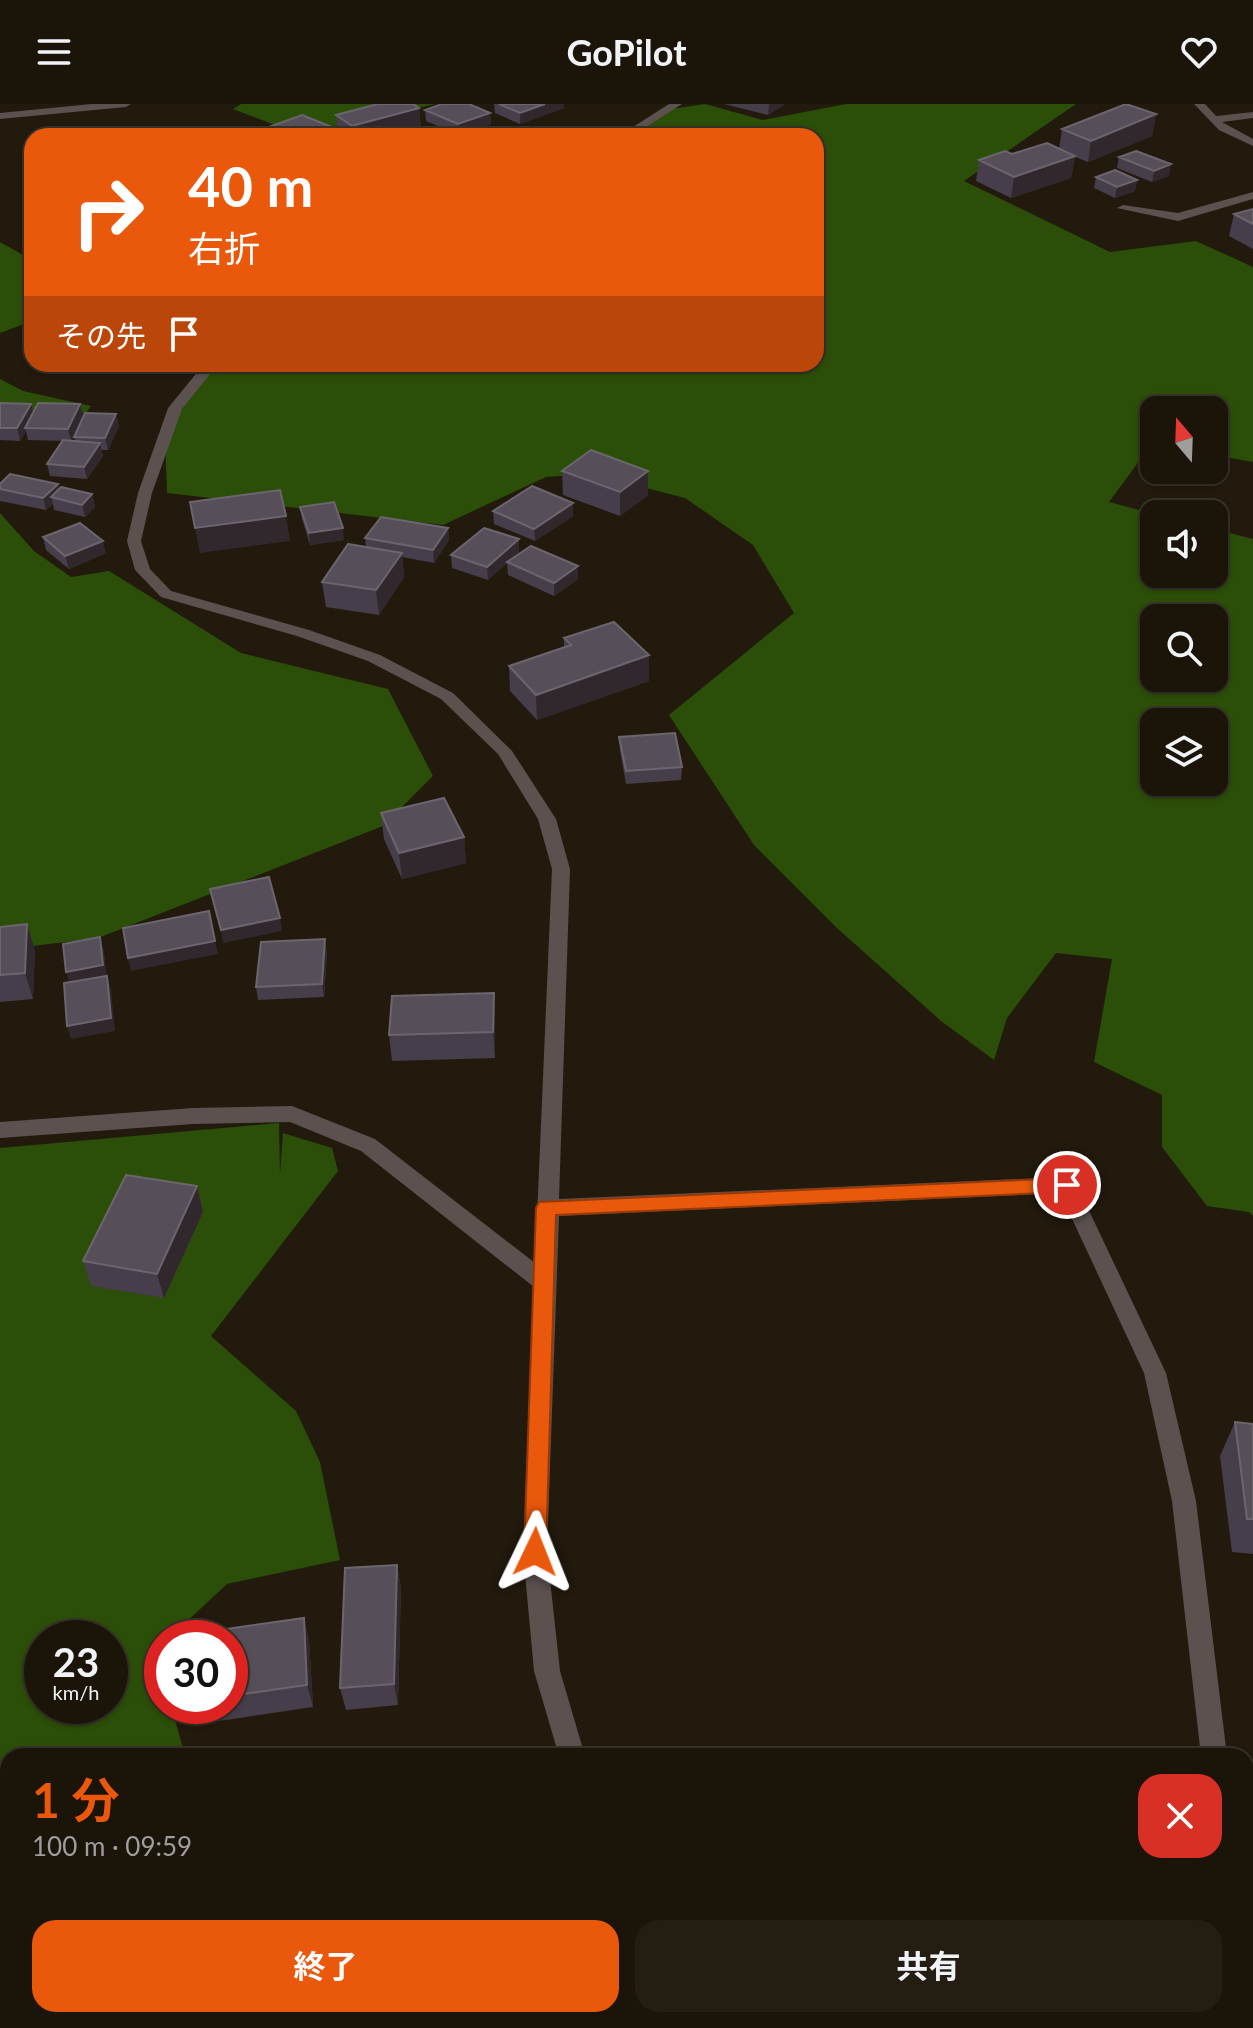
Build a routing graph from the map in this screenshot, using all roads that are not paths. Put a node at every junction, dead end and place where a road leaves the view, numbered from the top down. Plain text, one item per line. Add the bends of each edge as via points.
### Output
1 (118, 104) edge
2 (126, 104) edge
3 (677, 104) edge
4 (1199, 104) edge
5 (1253, 115) edge
6 (0, 116) edge
7 (1212, 120) junction
8 (637, 128) edge
9 (1253, 143) edge
10 (1253, 195) edge
11 (1123, 208) dead end
12 (204, 372) edge
13 (0, 1130) edge
14 (546, 1208) junction
15 (544, 1282) junction
16 (570, 1748) edge
17 (1213, 1748) edge

1 - 2 street
1 - 6 street
3 - 8 street
4 - 7 street
5 - 7 street
7 - 9 street
10 - 11 street via 1178,217
12 - 14 street via 175,408 145,493 134,541 143,570 166,594 374,658 447,696 504,751 547,819 561,869
13 - 15 street via 292,1114 368,1145
14 - 15 street
14 - 17 street via 1067,1185 1155,1373 1184,1501
15 - 16 street via 535,1552 547,1671

